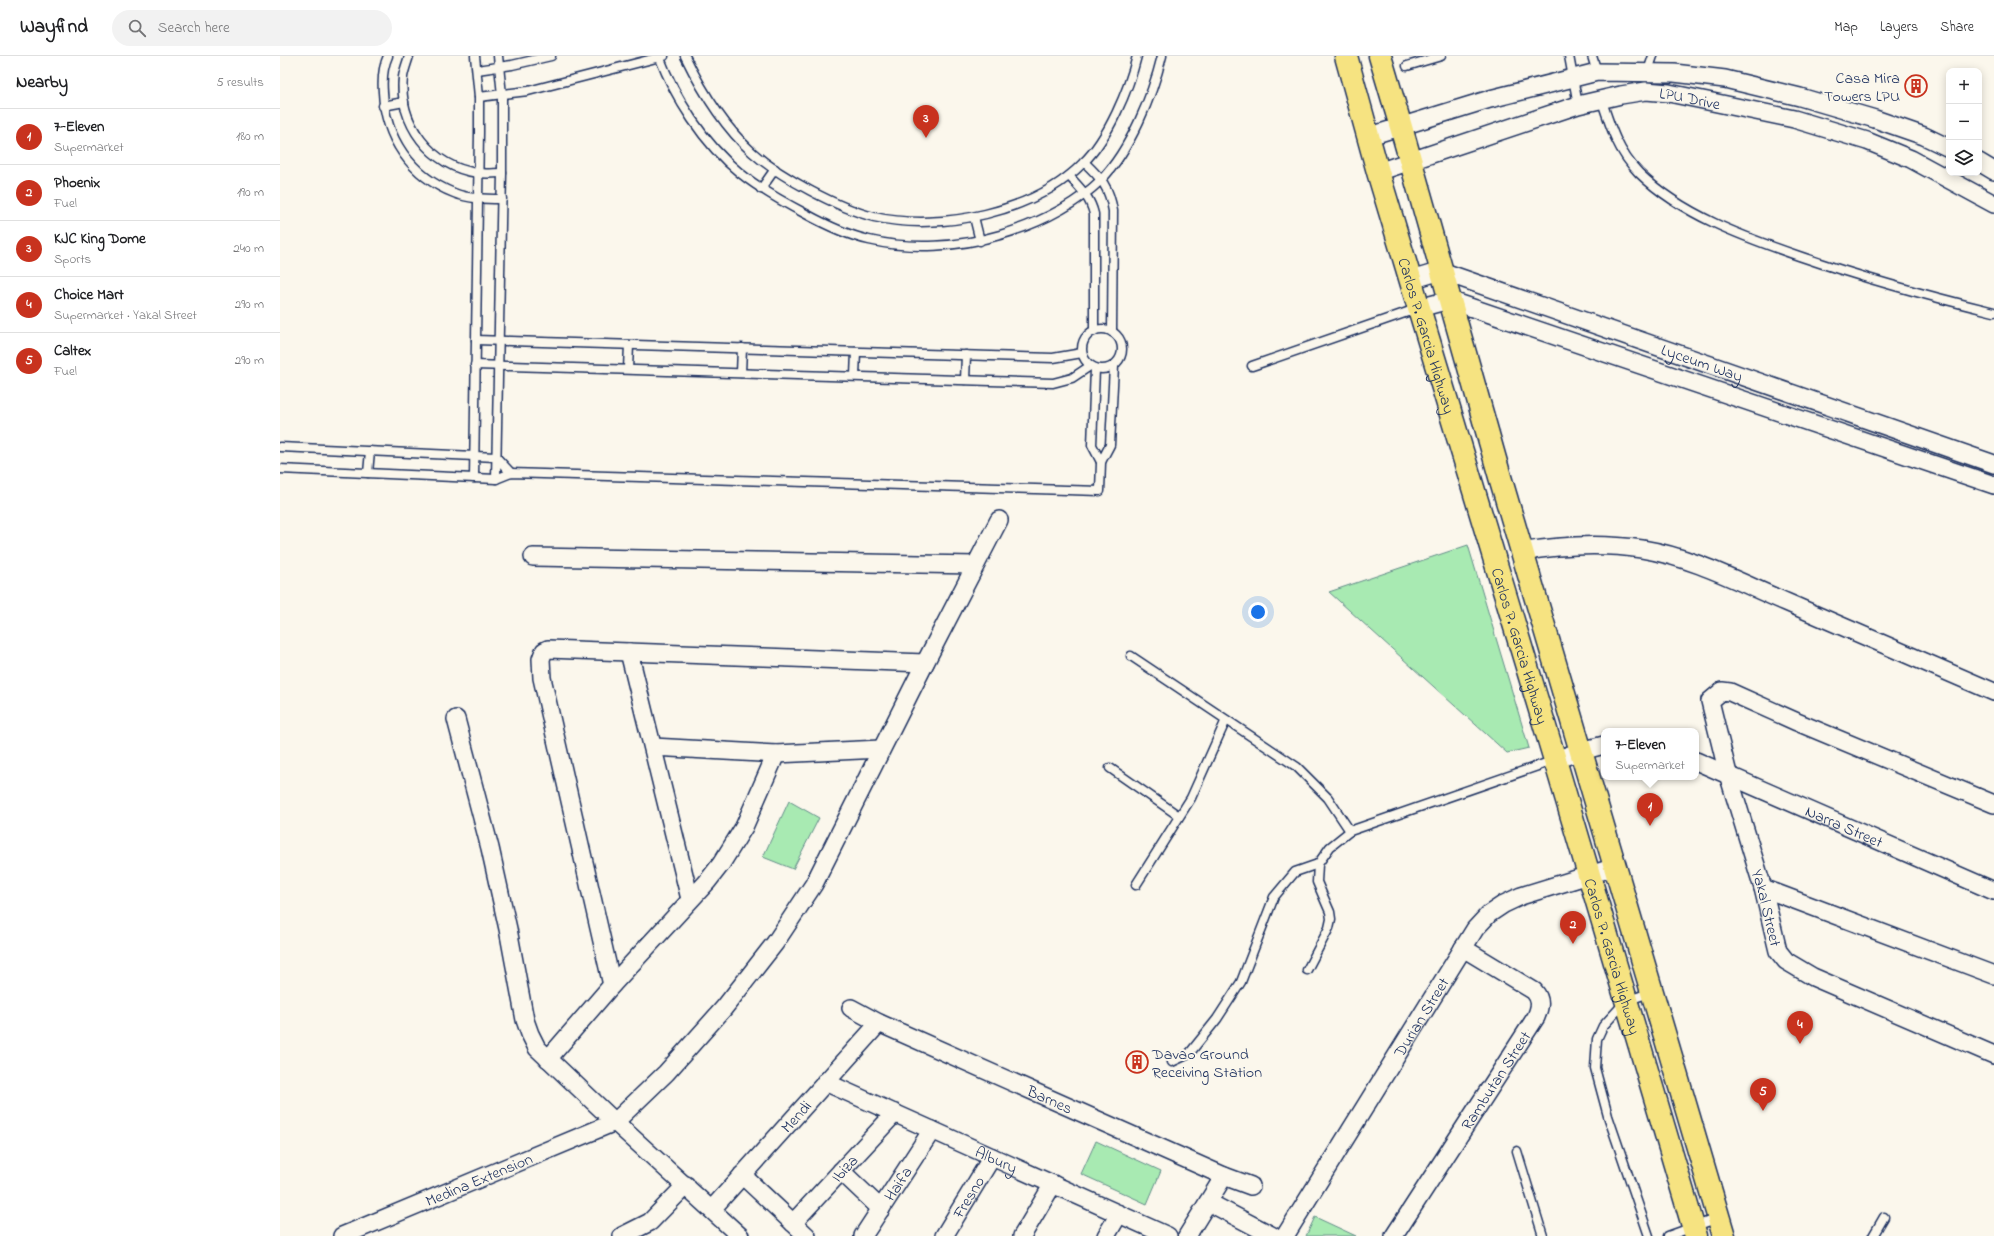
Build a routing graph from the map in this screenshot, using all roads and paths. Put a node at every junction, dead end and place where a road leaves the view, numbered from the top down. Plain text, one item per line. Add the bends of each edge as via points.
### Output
1 (388, 56) edge
2 (409, 56) edge
3 (475, 56) edge
4 (498, 56) edge
5 (551, 56) edge
6 (685, 56) edge
7 (1137, 56) edge
8 (1162, 56) edge
9 (1346, 56) edge
10 (1380, 56) edge
11 (1441, 56) edge
12 (1569, 56) edge
13 (1592, 56) edge
14 (1653, 56) edge
15 (661, 57) edge
16 (1406, 66) dead end
17 (500, 67) junction
18 (477, 70) junction
19 (1598, 72) junction
20 (1648, 73) junction
21 (1572, 78) junction
22 (1646, 92) junction
23 (502, 95) junction
24 (479, 97) junction
25 (1602, 98) junction
26 (404, 102) junction
27 (1578, 105) junction
28 (383, 106) junction
29 (1401, 127) junction
30 (1370, 136) junction
31 (1946, 147) edge
32 (1084, 162) junction
33 (1410, 162) junction
34 (1982, 164) edge
35 (775, 169) junction
36 (1994, 171) edge
37 (1378, 172) junction
38 (478, 173) junction
39 (502, 173) junction
40 (1069, 176) junction
41 (1102, 178) junction
42 (761, 189) junction
43 (1086, 194) junction
44 (478, 199) junction
45 (502, 199) junction
46 (1994, 204) edge
47 (974, 217) junction
48 (980, 241) junction
49 (1441, 271) junction
50 (1411, 280) junction
51 (1449, 300) junction
52 (1539, 306) junction
53 (1419, 308) junction
54 (1994, 312) edge
55 (1533, 328) junction
56 (1094, 330) junction
57 (1112, 332) junction
58 (476, 340) junction
59 (498, 341) junction
60 (629, 345) junction
61 (742, 348) junction
62 (856, 352) junction
63 (1082, 353) junction
64 (966, 355) junction
65 (475, 365) junction
66 (498, 365) junction
67 (1114, 366) junction
68 (1252, 366) dead end
69 (1092, 367) junction
70 (628, 369) junction
71 (741, 373) junction
72 (855, 376) junction
73 (965, 380) junction
74 (280, 447) edge
75 (370, 451) junction
76 (474, 456) junction
77 (496, 457) junction
78 (1101, 462) junction
79 (1994, 464) edge
80 (280, 469) edge
81 (368, 473) junction
82 (511, 473) junction
83 (1500, 477) junction
84 (474, 478) junction
85 (496, 480) junction
86 (1994, 485) edge
87 (1473, 486) junction
88 (999, 520) dead end
89 (1522, 552) junction
90 (533, 557) dead end
91 (975, 565) junction
92 (629, 652) junction
93 (1131, 656) dead end
94 (925, 663) junction
95 (1994, 692) edge
96 (456, 719) dead end
97 (1226, 720) junction
98 (1601, 746) edge
99 (653, 747) junction
100 (881, 750) junction
101 (1581, 751) junction
102 (776, 754) junction
103 (1555, 760) junction
104 (1699, 762) edge
105 (1110, 768) dead end
106 (1728, 774) junction
107 (1994, 804) edge
108 (1180, 816) junction
109 (1350, 831) junction
110 (1318, 864) junction
111 (1615, 867) junction
112 (1589, 875) junction
113 (1136, 885) dead end
114 (1763, 888) junction
115 (1994, 891) edge
116 (690, 899) junction
117 (1463, 948) junction
118 (1307, 970) dead end
119 (1994, 975) edge
120 (612, 985) junction
121 (1652, 992) junction
122 (1626, 1001) junction
123 (851, 1008) dead end
124 (879, 1023) junction
125 (1994, 1055) edge
126 (548, 1059) junction
127 (1172, 1062) dead end
128 (826, 1082) junction
129 (895, 1113) junction
130 (615, 1122) junction
131 (932, 1130) junction
132 (1517, 1150) dead end
133 (992, 1157) junction
134 (842, 1171) junction
135 (742, 1175) junction
136 (1224, 1176) junction
137 (1053, 1184) junction
138 (686, 1185) junction
139 (1251, 1186) dead end
140 (1208, 1202) junction
141 (881, 1208) junction
142 (712, 1209) junction
143 (1119, 1214) junction
144 (1884, 1217) dead end
145 (794, 1224) junction
146 (1721, 1227) edge
147 (1694, 1231) edge
148 (342, 1236) edge
149 (622, 1236) edge
150 (740, 1236) edge
151 (807, 1236) edge
152 (863, 1236) edge
153 (944, 1236) edge
154 (1022, 1236) edge
155 (1106, 1236) edge
156 (1168, 1236) edge
157 (1187, 1236) edge
158 (1273, 1236) edge
159 (1285, 1236) edge
160 (1394, 1236) edge
161 (1542, 1236) edge
162 (1649, 1236) edge
163 (1668, 1236) edge
164 (1872, 1236) edge

1 - 28 lane via 382,83
2 - 26 lane via 403,76
3 - 18 lane
4 - 17 lane
5 - 17 lane
6 - 35 lane via 718,114 753,153
7 - 32 lane via 1120,106 1098,144
8 - 41 lane via 1156,80 1141,117 1117,160
9 - 30 highway, Carlos P. Garcia Highway
10 - 29 highway, Carlos P. Garcia Highway
11 - 16 lane
12 - 21 lane
13 - 19 lane
14 - 20 lane
15 - 23 lane via 528,91
15 - 42 lane via 671,82 701,131 738,172
17 - 18 lane
17 - 23 lane
18 - 24 lane
19 - 20 street, LPU Drive
19 - 21 street, LPU Drive
20 - 22 lane
20 - 31 street, LPU Drive via 1674,73 1725,79 1777,91 1875,119
21 - 27 lane
21 - 29 street, LPU Drive via 1490,99
22 - 25 street, LPU Drive
22 - 46 street, LPU Drive via 1669,94 1794,119 1867,141 1911,159
23 - 24 lane
23 - 39 lane
24 - 38 lane
25 - 27 street, LPU Drive
25 - 54 lane via 1613,136 1623,153 1639,173 1676,202 1731,230 1837,269
26 - 28 lane
26 - 38 lane via 408,120 429,150 444,161
27 - 33 street, LPU Drive
28 - 44 lane via 389,129 400,150 415,168 440,187 455,194
29 - 30 street, LPU Drive
29 - 33 highway, Carlos P. Garcia Highway
30 - 37 highway, Carlos P. Garcia Highway
32 - 40 lane
32 - 41 lane
33 - 37 street, LPU Drive
33 - 49 highway, Carlos P. Garcia Highway
34 - 36 street
35 - 42 lane
35 - 47 lane via 833,201 875,217 925,221
37 - 50 highway, Carlos P. Garcia Highway
38 - 39 lane
38 - 44 lane
39 - 45 lane
40 - 43 lane
40 - 47 lane via 1029,200
41 - 43 lane
41 - 57 lane via 1111,198 1113,211
42 - 48 lane via 816,220 842,232 869,240 926,245
43 - 48 lane via 1040,221
43 - 56 lane via 1092,203 1095,225
44 - 45 lane
44 - 58 lane
45 - 59 lane
47 - 48 lane
49 - 50 street
49 - 51 highway, Carlos P. Garcia Highway
49 - 52 street, Lyceum Way
50 - 53 highway, Carlos P. Garcia Highway
51 - 53 street
51 - 55 street, Lyceum Way
51 - 83 highway, Carlos P. Garcia Highway
52 - 55 street
52 - 79 street, Lyceum Way
53 - 68 lane
53 - 87 highway, Carlos P. Garcia Highway
55 - 86 street, Lyceum Way
56 - 57 lane via 1106,329
56 - 63 lane via 1084,340
57 - 67 lane via 1122,345 1122,353
58 - 59 lane
58 - 65 lane
59 - 60 lane
59 - 66 lane
60 - 61 lane
60 - 70 lane
61 - 62 lane
61 - 71 lane
62 - 64 lane
62 - 72 lane
63 - 64 lane via 1053,358
63 - 69 lane
64 - 73 lane
65 - 66 lane
65 - 76 lane
66 - 70 lane
66 - 77 lane
67 - 69 lane via 1101,370
67 - 78 lane via 1110,446
69 - 73 lane via 1072,378 1052,383
69 - 78 lane via 1092,445
70 - 71 lane
71 - 72 lane
72 - 73 lane
74 - 75 lane
75 - 76 lane
75 - 81 lane
76 - 77 lane
76 - 84 lane
77 - 82 lane
77 - 85 lane
78 - 82 lane via 1100,491
80 - 81 lane
81 - 84 lane
82 - 85 lane
83 - 87 highway
83 - 89 highway, Carlos P. Garcia Highway
84 - 85 lane
87 - 103 highway, Carlos P. Garcia Highway
88 - 91 street
89 - 95 street via 1554,546 1598,545 1642,549 1677,558 1723,575
89 - 101 highway, Carlos P. Garcia Highway
90 - 91 street
91 - 94 street
92 - 94 street
92 - 99 street
92 - 120 street via 548,649 544,651 541,659 542,678
93 - 97 lane
94 - 100 street
96 - 126 street via 490,848 525,1020 537,1048
97 - 108 lane via 1191,798
97 - 109 lane via 1297,767 1328,798
98 - 101 street
99 - 102 street
99 - 116 street
100 - 102 street
100 - 130 street via 814,884 775,943 666,1073
101 - 103 street
101 - 111 highway, Carlos P. Garcia Highway
102 - 116 street via 744,827 721,864
103 - 109 lane
103 - 112 highway, Carlos P. Garcia Highway
104 - 106 street, Narra Street
105 - 108 lane
106 - 107 street, Yakal Street via 1710,701 1722,691 1730,692
106 - 114 street, Yakal Street
106 - 115 street, Narra Street
108 - 113 lane
109 - 110 lane via 1330,847
110 - 118 lane via 1317,882 1331,919 1329,928
110 - 127 lane via 1295,872 1274,897 1241,982 1217,1019 1188,1054
111 - 112 street, Durian Street
111 - 121 highway, Carlos P. Garcia Highway
112 - 117 street, Durian Street via 1521,896 1504,904 1489,914 1475,929
112 - 122 highway, Carlos P. Garcia Highway
114 - 119 street
114 - 125 street, Yakal Street via 1778,951 1786,961 1813,977
116 - 120 street
117 - 159 street, Durian Street
117 - 160 street, Rambutan Street via 1530,988 1538,996 1540,1007 1536,1017
120 - 126 street
121 - 122 lane
121 - 146 highway, Carlos P. Garcia Highway
122 - 147 highway, Carlos P. Garcia Highway
122 - 162 lane via 1604,1026 1597,1039 1595,1068 1608,1116
123 - 124 street, Barnes
124 - 128 street, Mendi
124 - 136 street, Barnes
126 - 130 street
128 - 129 street, Albury
128 - 135 street, Mendi
129 - 131 street, Albury
129 - 134 street, Ibiza
130 - 138 street
130 - 148 street, Medina Extension
131 - 133 street, Albury
131 - 141 street, Haifa
132 - 161 lane
133 - 137 street, Albury
133 - 153 street, Fresno
134 - 141 street
134 - 145 street, Ibiza
135 - 142 street, Mendi
135 - 145 street
136 - 139 street, Barnes
136 - 140 street
137 - 143 street, Albury
137 - 154 street
138 - 142 street
138 - 149 street via 650,1222
140 - 157 street
140 - 158 street
141 - 152 street, Haifa
142 - 150 street
143 - 155 street
143 - 156 street, Albury
144 - 164 lane
145 - 151 street
146 - 147 lane
147 - 163 lane

